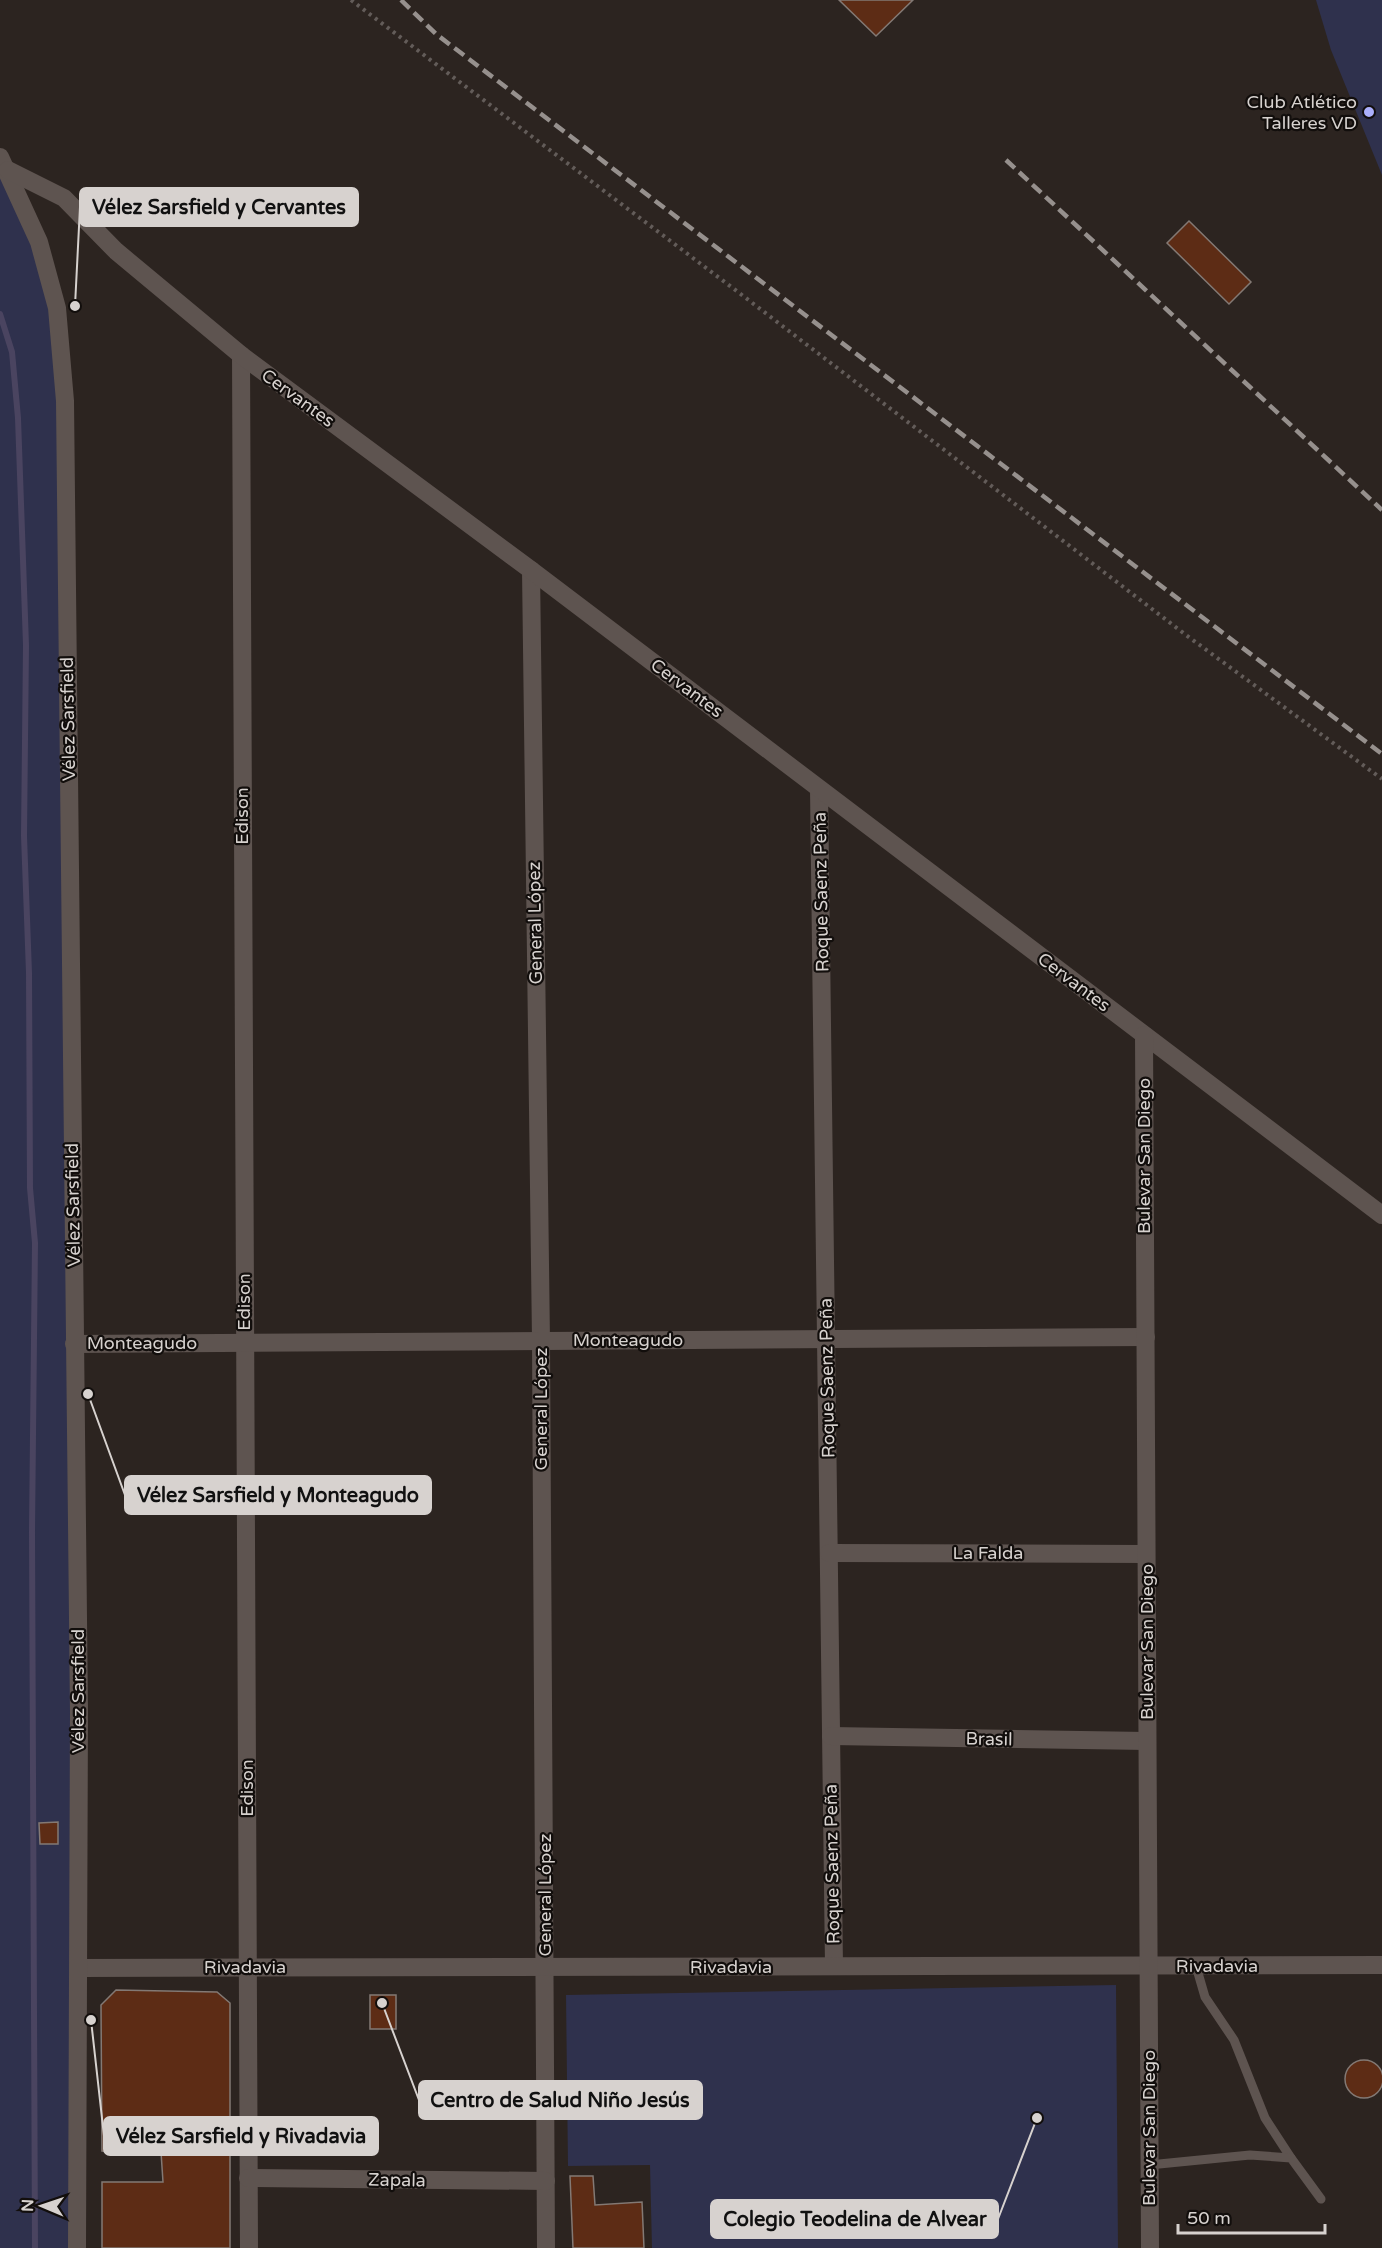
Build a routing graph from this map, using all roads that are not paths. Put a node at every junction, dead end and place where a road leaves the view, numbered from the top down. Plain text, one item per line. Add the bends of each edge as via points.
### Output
1 (4, 164) edge
2 (241, 356) junction
3 (531, 570) junction
4 (819, 789) junction
5 (1144, 1035) junction
6 (1382, 1215) edge
7 (1146, 1337) junction
8 (826, 1339) junction
9 (541, 1341) junction
10 (244, 1343) junction
11 (74, 1344) junction
12 (829, 1553) junction
13 (1146, 1554) junction
14 (831, 1736) junction
15 (1147, 1741) junction
16 (1382, 1965) edge
17 (834, 1966) junction
18 (1148, 1966) junction
19 (1196, 1966) junction
20 (248, 1967) junction
21 (545, 1967) junction
22 (79, 1968) junction
23 (1291, 2157) junction
24 (1149, 2165) junction
25 (248, 2178) junction
26 (546, 2181) junction
27 (1321, 2199) dead end
28 (77, 2248) edge
29 (249, 2248) edge
30 (546, 2248) edge
31 (1150, 2248) edge

1 - 2 street, Cervantes via 64,198 116,251
1 - 11 street, Vélez Sarsfield via 39,242 57,308 65,401
2 - 3 street, Cervantes
2 - 10 street, Edison
3 - 4 street, Cervantes
3 - 9 street, General López
4 - 5 street, Cervantes
4 - 8 street, Roque Saenz Peña
5 - 6 street, Cervantes
5 - 7 street, Bulevar San Diego
7 - 8 street, Monteagudo
7 - 13 street, Bulevar San Diego
8 - 9 street, Monteagudo
8 - 12 street, Roque Saenz Peña
9 - 10 street, Monteagudo
9 - 21 street, General López
10 - 11 street, Monteagudo
10 - 20 street, Edison
11 - 22 street, Vélez Sarsfield
12 - 13 street, La Falda
12 - 14 street, Roque Saenz Peña
13 - 15 street, Bulevar San Diego
14 - 15 street, Brasil
14 - 17 street, Roque Saenz Peña
15 - 18 street, Bulevar San Diego
16 - 19 street, Rivadavia
17 - 18 street, Rivadavia
17 - 21 street, Rivadavia
18 - 19 street, Rivadavia
18 - 24 street, Bulevar San Diego
19 - 23 lane via 1206,1997 1234,2040 1265,2118
20 - 21 street, Rivadavia
20 - 22 street, Rivadavia
20 - 25 street, Edison
21 - 26 street, General López
22 - 28 street, Vélez Sarsfield
23 - 24 lane via 1250,2155
23 - 27 lane
24 - 31 street, Bulevar San Diego
25 - 26 street, Zapala
25 - 29 street, Edison
26 - 30 street, General López

